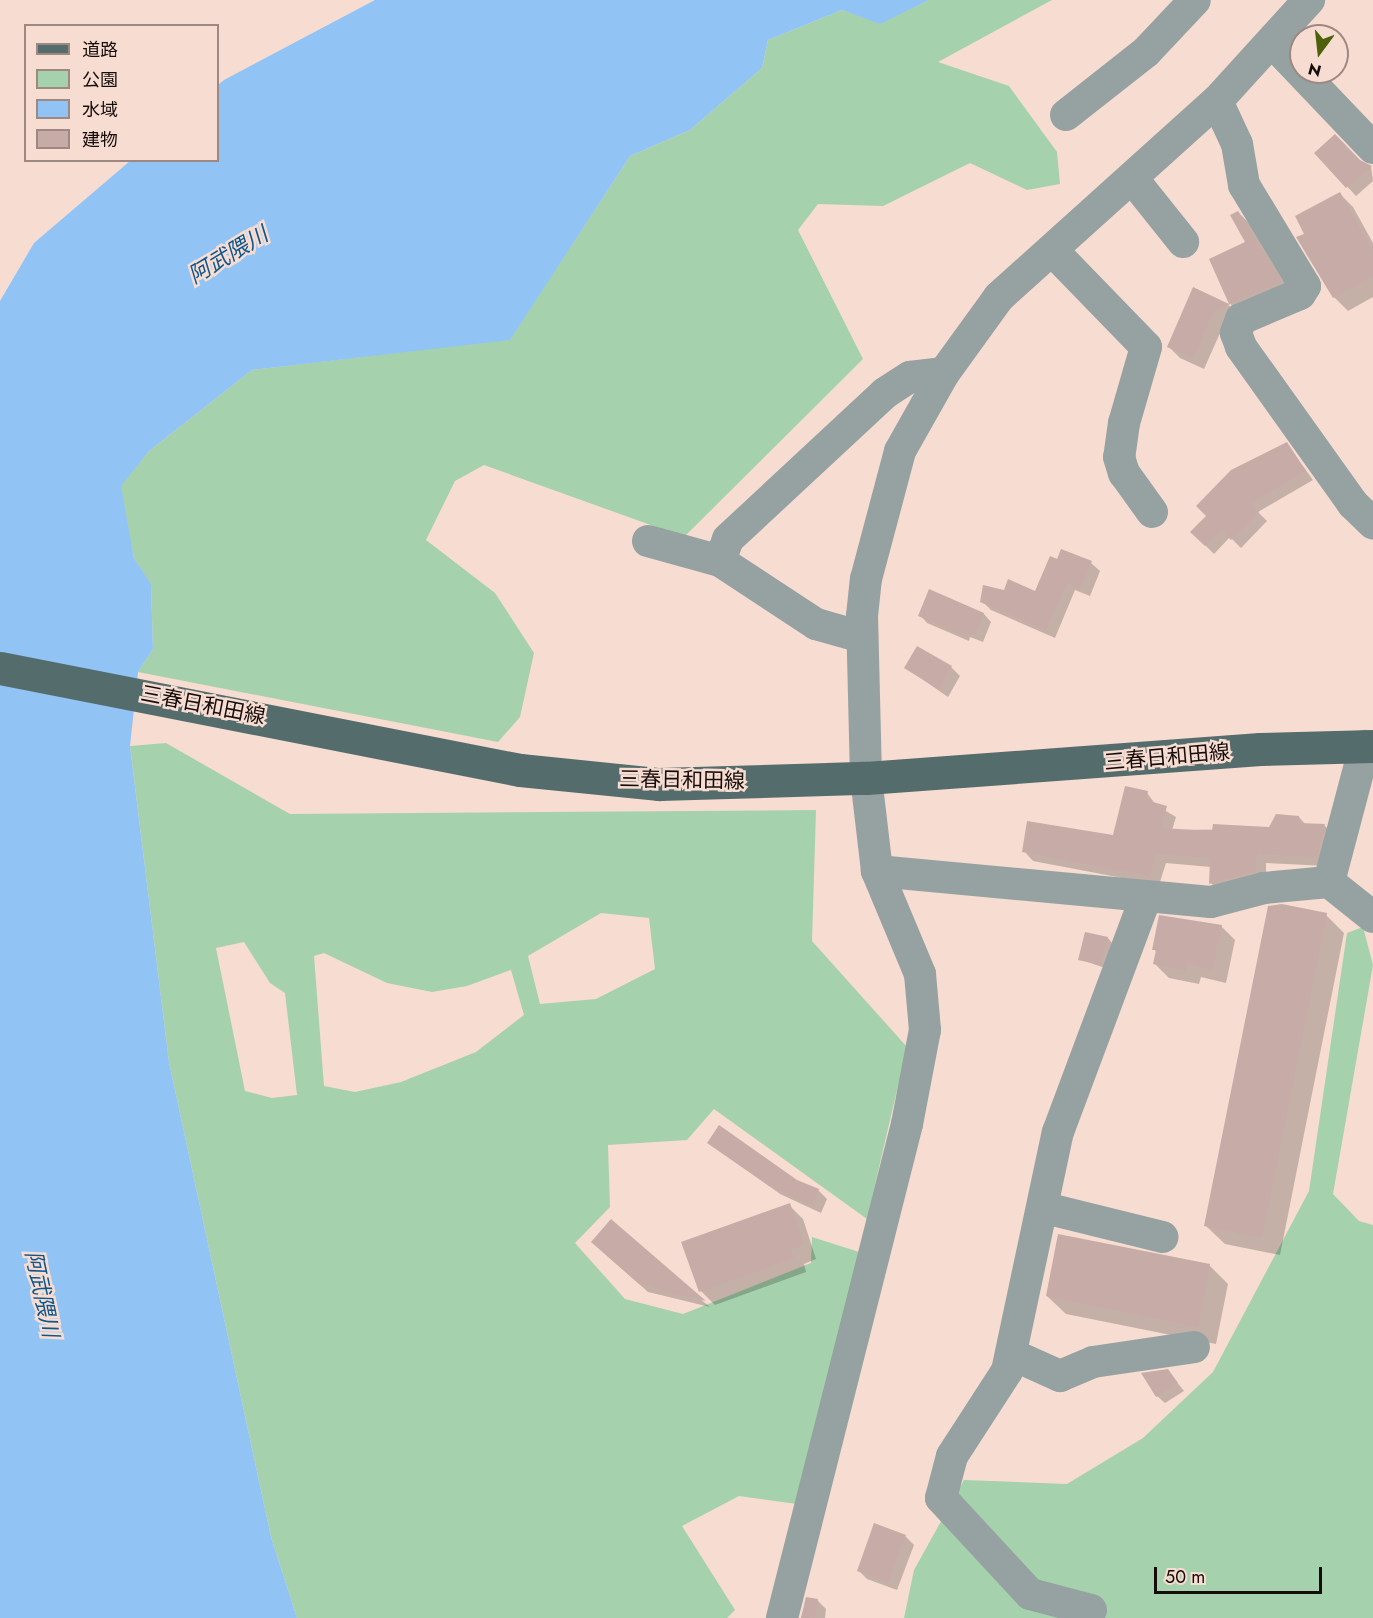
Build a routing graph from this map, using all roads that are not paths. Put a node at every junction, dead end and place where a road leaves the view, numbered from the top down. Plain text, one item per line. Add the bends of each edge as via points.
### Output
1 (1196, 0) edge
2 (1310, 0) edge
3 (1273, 43) junction
4 (1217, 101) junction
5 (1066, 115) dead end
6 (1373, 148) edge
7 (1132, 178) junction
8 (1184, 242) dead end
9 (1052, 250) junction
10 (944, 373) junction
11 (1152, 512) dead end
12 (1373, 523) edge
13 (648, 541) dead end
14 (720, 561) junction
15 (862, 637) junction
16 (0, 668) edge
17 (1370, 748) edge
18 (866, 778) junction
19 (877, 871) junction
20 (1329, 882) junction
21 (1146, 897) junction
22 (1373, 917) edge
23 (1045, 1208) junction
24 (1162, 1237) dead end
25 (1194, 1347) dead end
26 (1011, 1354) junction
27 (1091, 1611) dead end
28 (782, 1618) edge

1 - 5 street via 1146,52
2 - 3 street
3 - 4 street
3 - 6 street
4 - 7 street
4 - 12 street via 1237,144 1244,184 1305,286 1300,294 1241,319 1236,333 1353,504
7 - 8 street
7 - 9 street
9 - 10 street via 999,297
9 - 11 street via 1146,347 1124,423 1119,457 1124,473
10 - 14 street via 910,377 885,393 728,539
10 - 15 street via 900,451 866,579
13 - 14 street
14 - 15 street via 816,624
15 - 18 street
16 - 18 main road, 三春日和田線 via 307,725 520,770 658,784
17 - 18 main road, 三春日和田線 via 1260,749
17 - 20 street
18 - 19 street
19 - 21 street
19 - 28 street via 920,974 925,1030 907,1124
20 - 21 street via 1264,888 1211,902
20 - 22 street
21 - 23 street via 1058,1132
23 - 24 street
23 - 26 street
25 - 26 street via 1093,1362 1060,1376
26 - 27 street via 1008,1371 952,1456 941,1498 1030,1594

